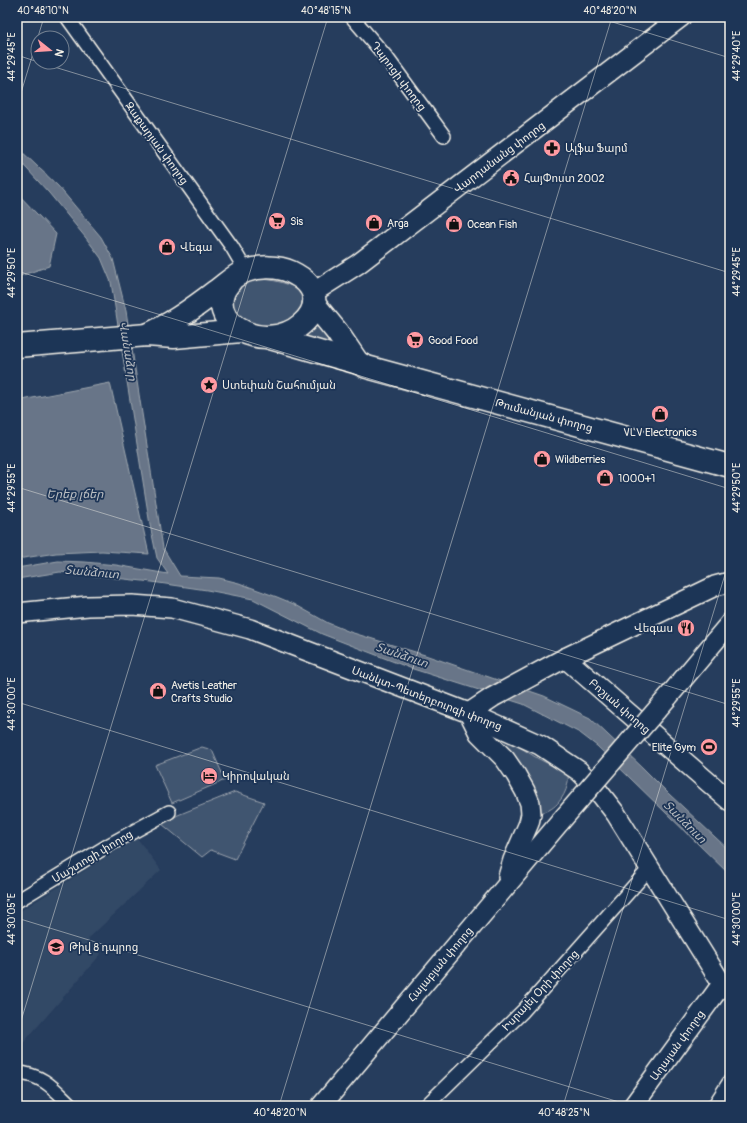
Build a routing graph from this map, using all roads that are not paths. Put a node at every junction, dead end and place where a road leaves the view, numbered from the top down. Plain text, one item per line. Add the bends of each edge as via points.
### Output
1 (67, 17) edge
2 (352, 17) edge
3 (680, 17) edge
4 (444, 136) dead end
5 (239, 275) junction
6 (314, 298) junction
7 (241, 331) junction
8 (147, 335) junction
9 (270, 338) junction
10 (17, 346) edge
11 (358, 364) junction
12 (730, 466) edge
13 (730, 582) edge
14 (17, 612) edge
15 (730, 623) edge
16 (565, 658) junction
17 (469, 712) junction
18 (730, 801) edge
19 (169, 812) dead end
20 (649, 869) junction
21 (504, 887) junction
22 (17, 902) edge
23 (726, 988) edge
24 (17, 1073) edge
25 (730, 1081) edge
26 (72, 1106) edge
27 (321, 1106) edge
28 (426, 1106) edge
29 (633, 1106) edge
30 (714, 1106) edge

1 - 5 street, Զաքարյան փողոց via 232,247
2 - 4 street, Դպրոցի փողոց via 387,58
3 - 6 street, Վարդանանց փողոց
5 - 6 highway via 267,268 283,269 300,277
5 - 7 highway via 222,295 222,306 229,322
5 - 8 highway via 166,327
6 - 9 highway via 310,314 301,324 285,334
6 - 11 highway
7 - 8 highway via 174,337
7 - 9 highway via 255,337
8 - 10 highway
9 - 11 highway, Թումանյան փողոց
11 - 12 highway, Թումանյան փողոց
13 - 16 street via 715,586
14 - 17 street, Սանկտ-Պետերբուրգի փողոց via 132,605 172,608 250,630
15 - 21 street, Հալաբյան փողոց, bridge
16 - 17 street
16 - 18 street, Բոշյան փողոց
17 - 20 street, Սանկտ-Պետերբուրգի փողոց via 540,745 579,771 616,814
17 - 21 street via 479,733 505,759 516,775 530,804 529,823
19 - 22 street, Մաշտոցի փողոց via 109,845
20 - 23 street, Սանկտ-Պետերբուրգի փողոց
20 - 28 street, Իսրայել Օրի փողոց via 524,1011
21 - 27 street, Հալաբյան փողոց
23 - 29 street, Աղայան փողոց
24 - 26 street via 26,1073 47,1082
25 - 30 street

